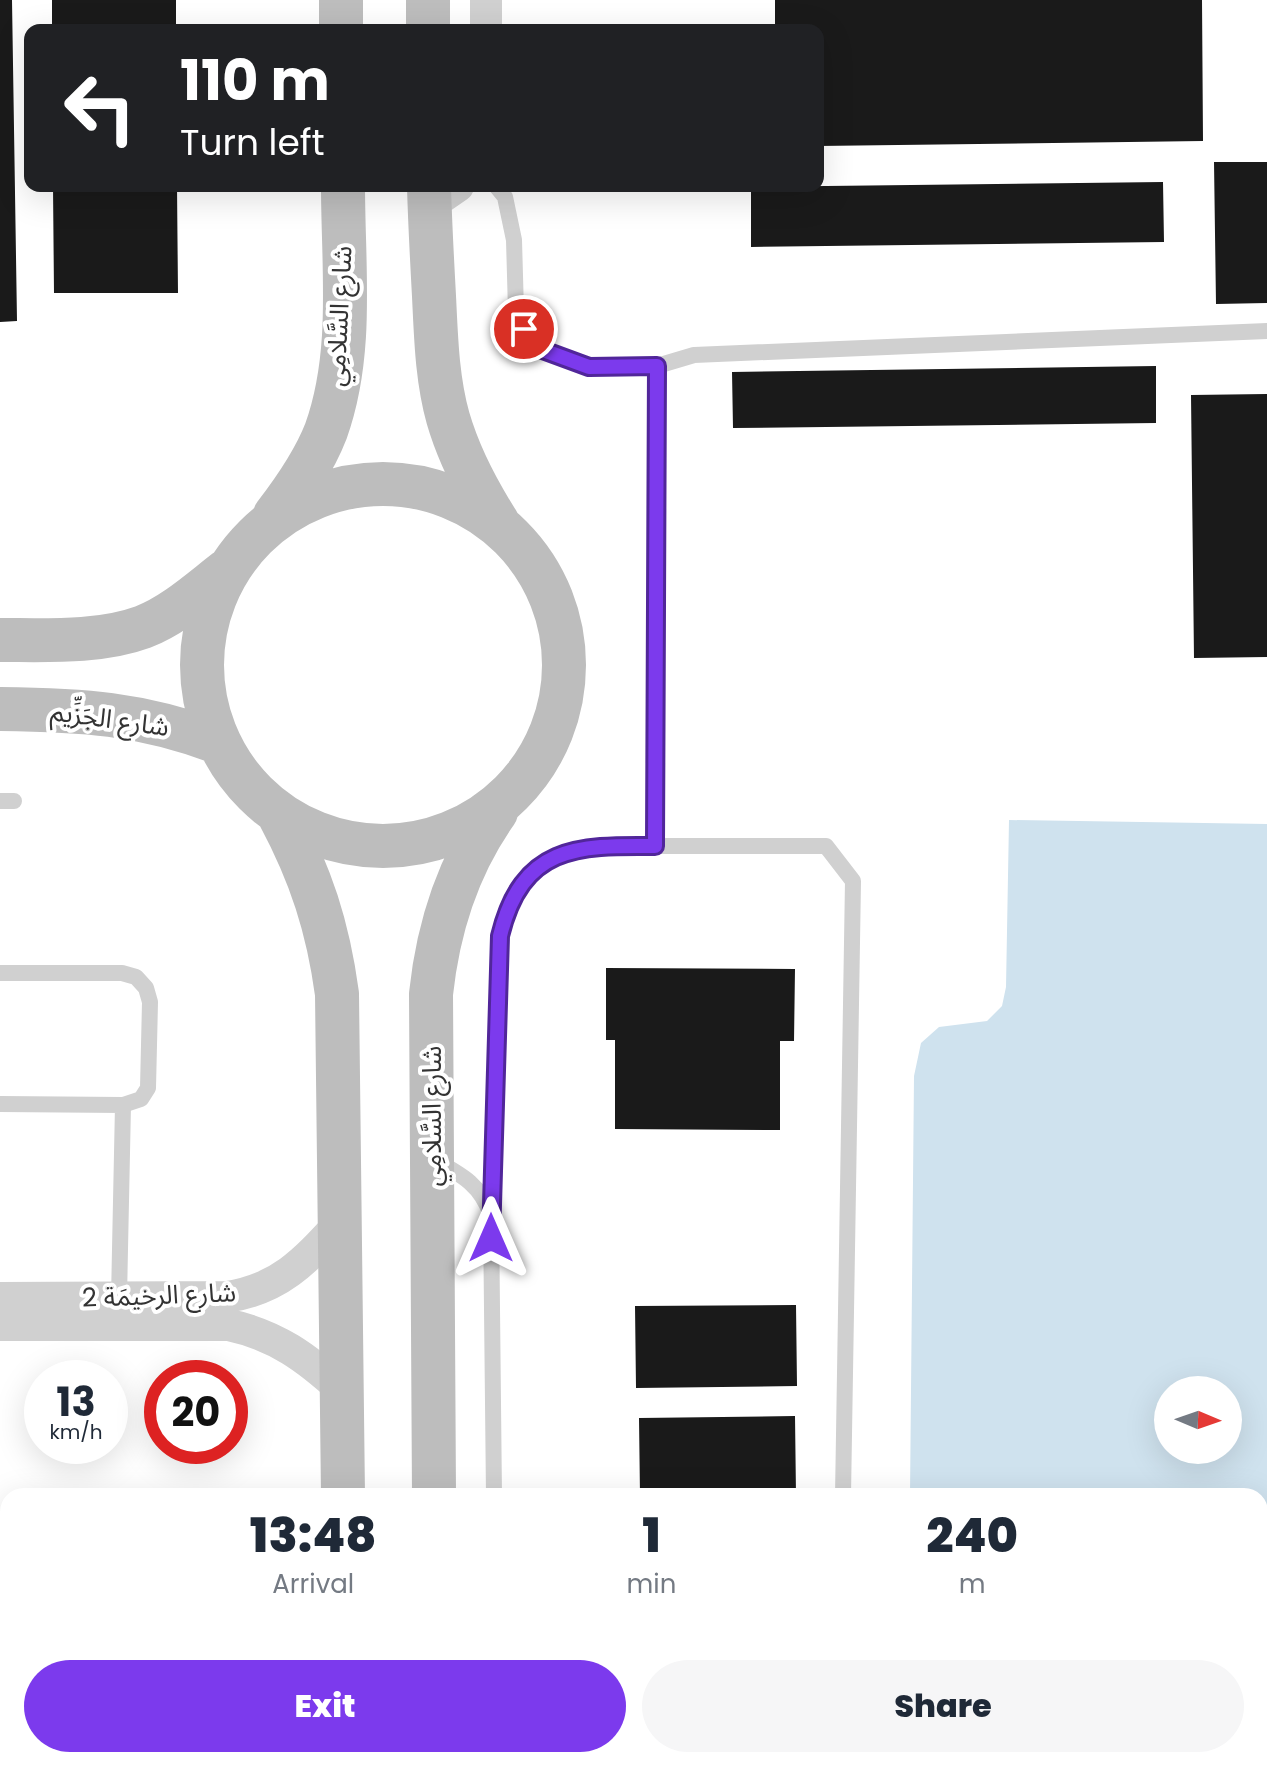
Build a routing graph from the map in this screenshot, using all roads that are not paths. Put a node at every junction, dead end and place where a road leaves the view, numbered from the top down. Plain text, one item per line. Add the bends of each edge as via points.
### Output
1 (341, 0) edge
2 (428, 0) edge
3 (486, 0) edge
4 (341, 24) edge
5 (428, 24) edge
6 (486, 24) edge
7 (343, 192) edge
8 (501, 192) edge
9 (439, 193) edge
10 (1267, 331) edge
11 (657, 366) junction
12 (498, 523) junction
13 (268, 524) junction
14 (228, 569) junction
15 (0, 640) edge
16 (0, 709) edge
17 (218, 742) junction
18 (505, 801) junction
19 (279, 815) junction
20 (655, 846) junction
21 (0, 973) edge
22 (0, 1104) edge
23 (123, 1105) junction
24 (432, 1158) junction
25 (491, 1215) junction
26 (340, 1223) junction
27 (0, 1298) edge
28 (119, 1298) junction
29 (0, 1325) edge
30 (342, 1390) junction
31 (338, 1488) edge
32 (434, 1488) edge
33 (494, 1488) edge
34 (843, 1488) edge

1 - 4 street
2 - 5 street
3 - 6 street
7 - 13 street, شارع السَّلامِي via 344,331 335,400 310,464
8 - 11 lane via 514,240 516,311 532,346 589,367
9 - 12 street via 440,378 460,454
10 - 11 lane via 709,354
11 - 20 lane
12 - 13 street via 443,493 383,483 322,494
12 - 18 street via 542,577 563,643 564,678 546,745
13 - 14 street
14 - 15 street via 180,607 142,627 75,640
14 - 17 street via 213,600 202,647 204,696
16 - 17 street, شارع الجَزِّيم via 127,716
17 - 19 street via 244,782
18 - 19 street via 454,834 394,848 334,841
18 - 24 street, شارع السَّلامِي via 468,857 435,959
19 - 26 street via 312,883 332,956 339,1032
20 - 25 lane via 594,846 560,855 531,874 505,913
20 - 34 lane via 826,846 853,881
21 - 23 lane via 122,973 142,982 150,1002 148,1088 141,1099
22 - 23 lane
23 - 28 lane
24 - 25 lane via 472,1182
24 - 32 street, شارع السَّلامِي
25 - 33 lane
26 - 28 street, شارع الرخيمَة 2 via 280,1280 254,1291 227,1297
26 - 30 street
27 - 28 street, شارع الرخيمَة 2
29 - 30 street, شارع الرخيمَة 2 via 229,1325 295,1350
30 - 31 street

